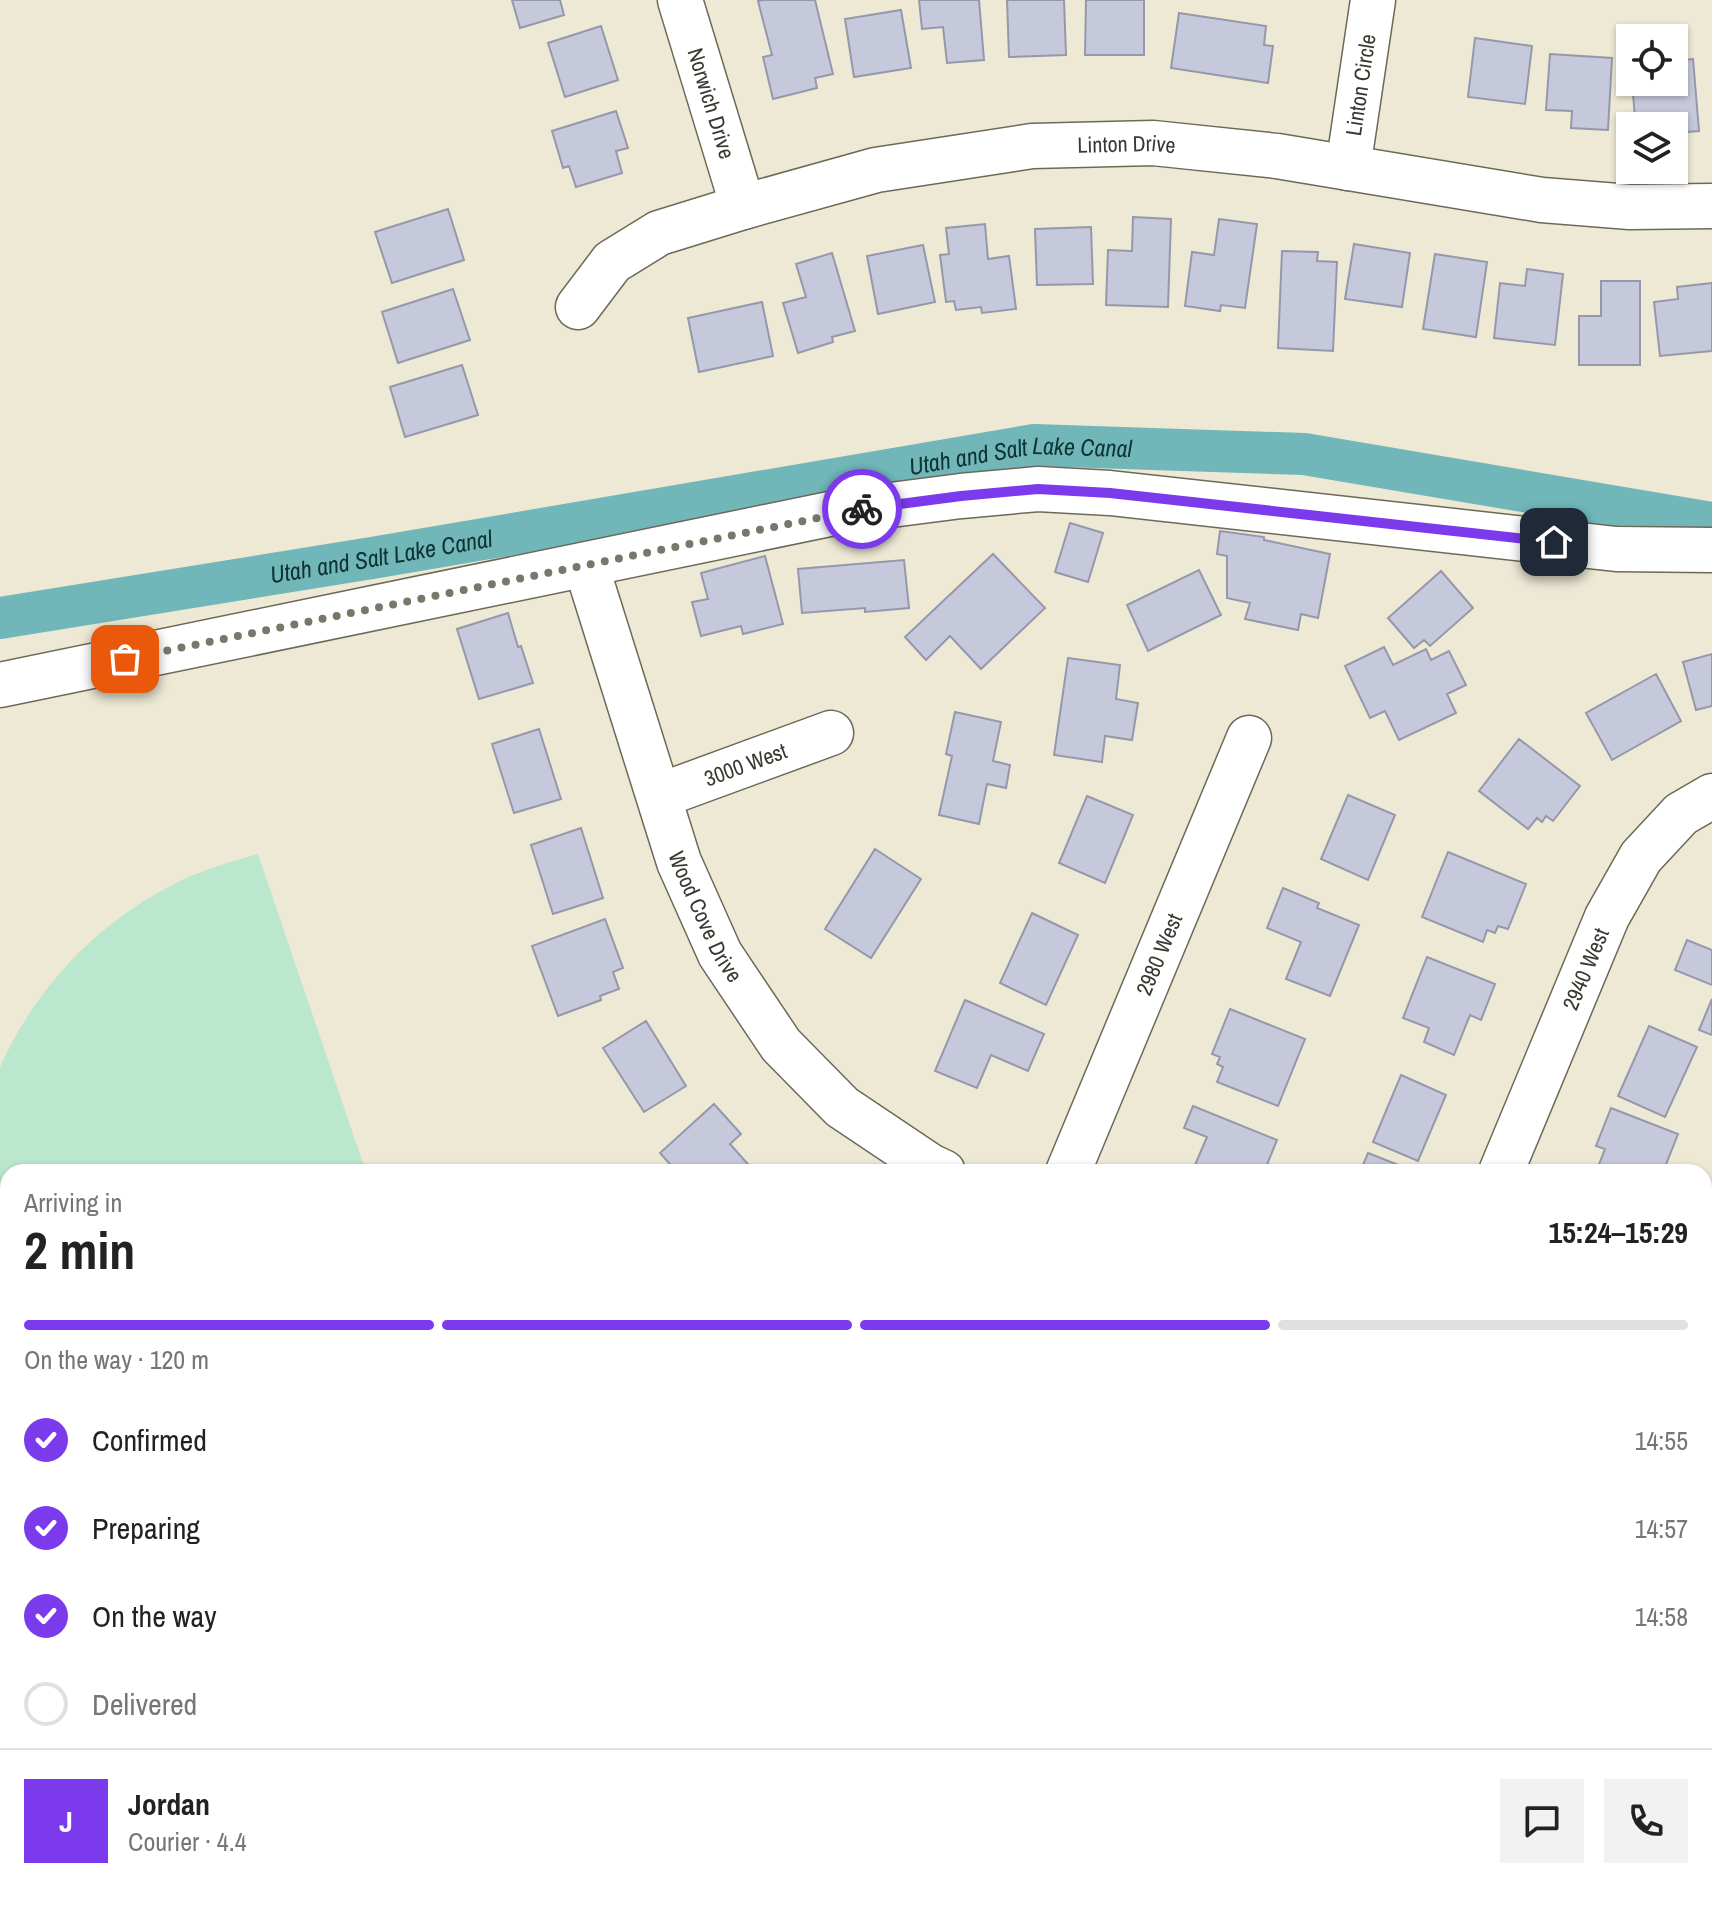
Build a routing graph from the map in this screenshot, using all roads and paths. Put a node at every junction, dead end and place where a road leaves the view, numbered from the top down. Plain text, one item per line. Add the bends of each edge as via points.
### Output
1 (680, 0) edge
2 (1373, 0) edge
3 (1348, 168) junction
4 (1712, 206) edge
5 (743, 207) junction
6 (578, 307) dead end
7 (1712, 550) edge
8 (590, 578) dead end
9 (0, 685) edge
10 (831, 733) dead end
11 (1249, 738) dead end
12 (659, 796) junction
13 (1712, 796) edge
14 (927, 1164) edge
15 (1071, 1164) edge
16 (1504, 1164) edge

1 - 5 street, Norwich Drive
2 - 3 street, Linton Circle
3 - 4 street, Linton Drive via 1542,200
3 - 5 street, Linton Drive via 1153,143 1032,146 876,170
5 - 6 street, Linton Drive via 659,233 612,262
7 - 9 street via 1616,549 1038,489 844,511
8 - 12 street, Wood Cove Drive
10 - 12 street, 3000 West
11 - 15 street, 2980 West
12 - 14 street, Wood Cove Drive via 679,862 720,954 781,1045 842,1107
13 - 16 street, 2940 West via 1681,814 1641,857 1607,917

